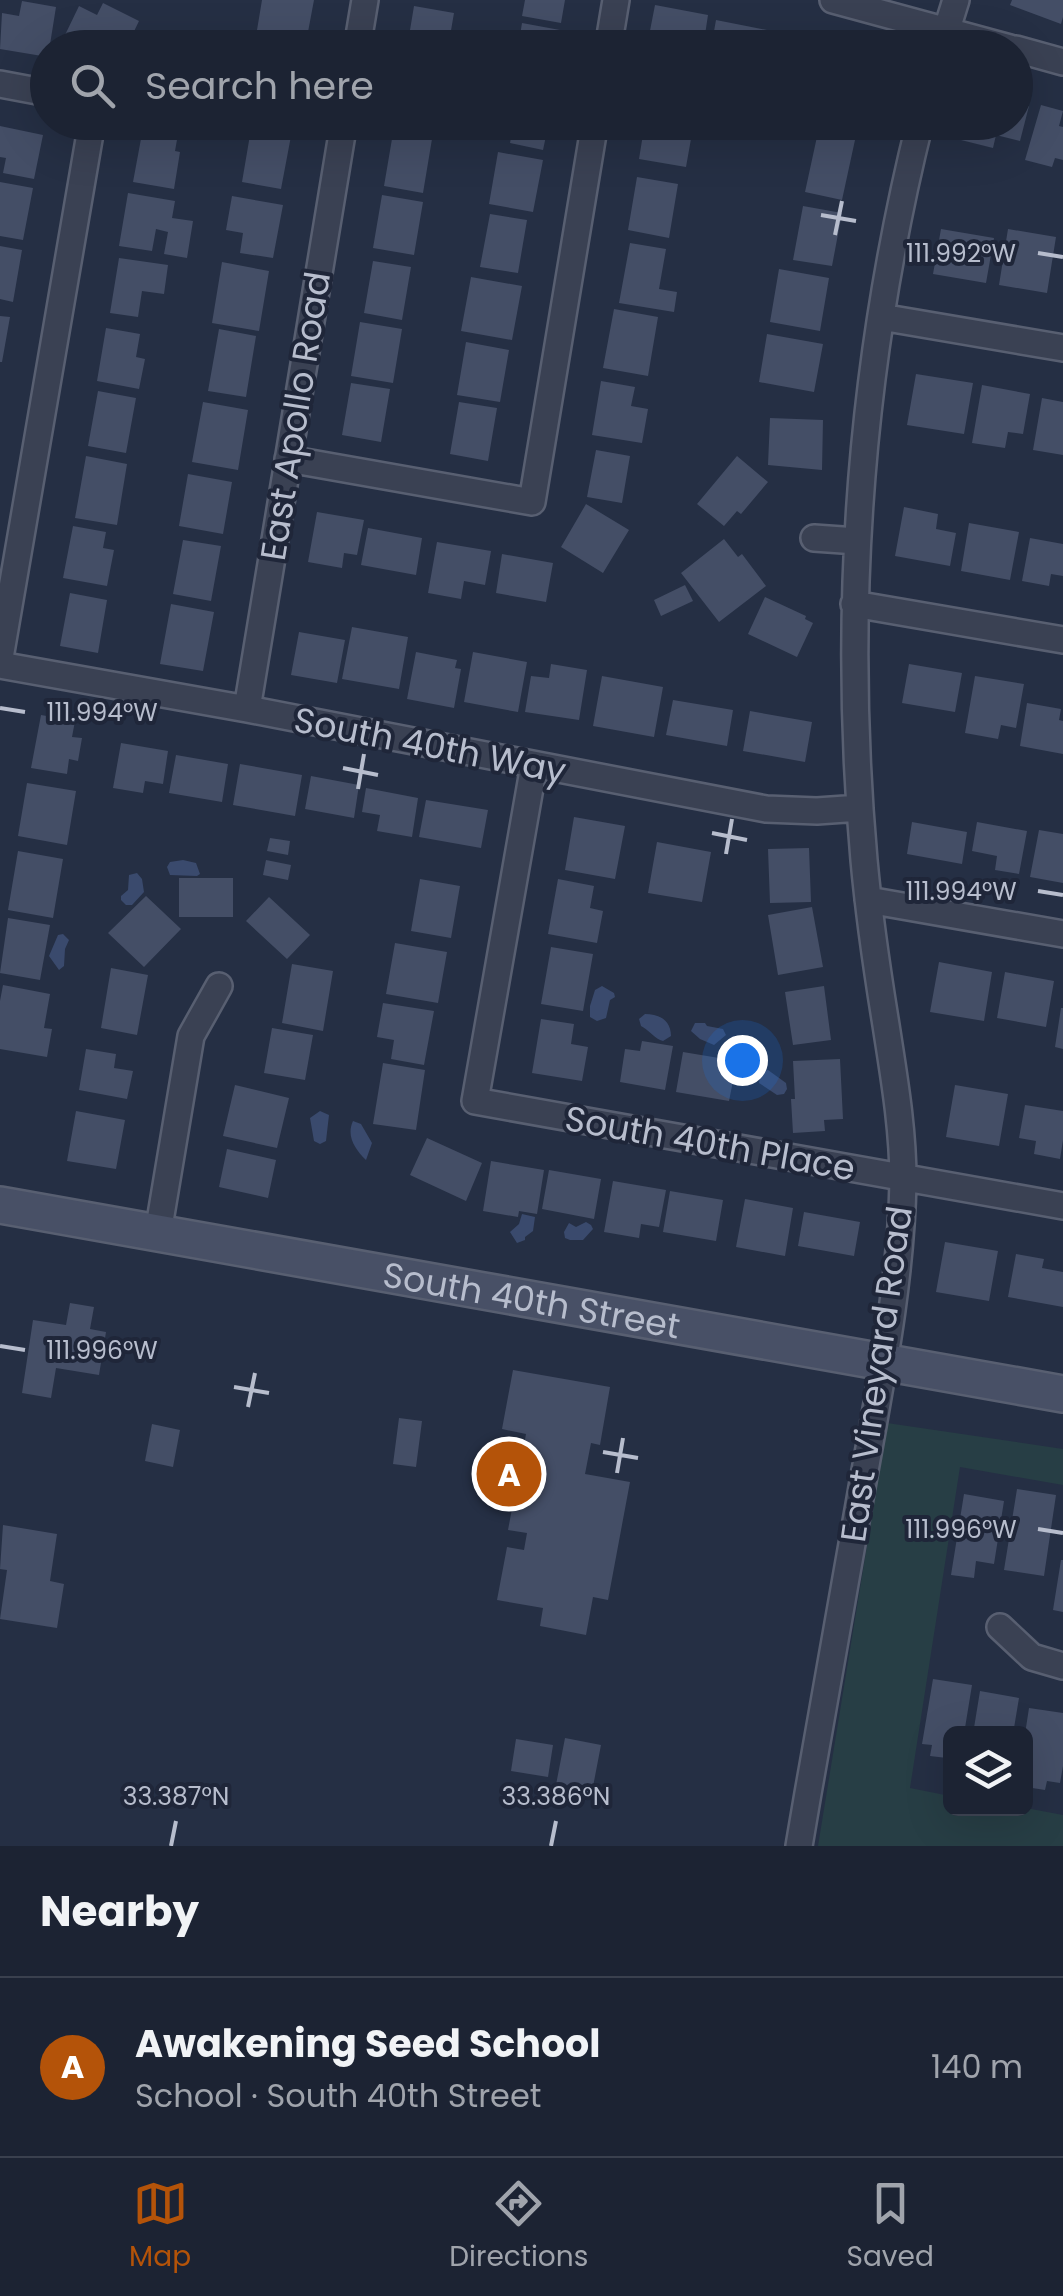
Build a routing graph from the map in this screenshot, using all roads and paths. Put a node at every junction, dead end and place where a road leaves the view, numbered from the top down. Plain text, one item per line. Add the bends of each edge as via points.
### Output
1 (365, 0) edge
2 (616, 0) edge
3 (833, 0) edge
4 (956, 0) edge
5 (360, 30) edge
6 (611, 30) edge
7 (918, 30) edge
8 (947, 30) edge
9 (1033, 54) edge
10 (1063, 62) edge
11 (0, 84) edge
12 (30, 90) edge
13 (89, 140) edge
14 (341, 140) edge
15 (592, 140) edge
16 (916, 140) edge
17 (881, 317) junction
18 (1063, 348) edge
19 (288, 459) junction
20 (814, 538) dead end
21 (857, 541) junction
22 (854, 604) junction
23 (1063, 640) edge
24 (0, 662) edge
25 (247, 709) junction
26 (534, 765) junction
27 (860, 808) junction
28 (868, 900) junction
29 (1063, 934) edge
30 (219, 986) dead end
31 (903, 1178) junction
32 (0, 1205) edge
33 (1063, 1206) edge
34 (158, 1234) junction
35 (884, 1362) junction
36 (1063, 1394) edge
37 (1000, 1627) dead end
38 (1063, 1666) edge
39 (799, 1846) edge

1 - 5 street
2 - 6 street
3 - 7 street
4 - 8 street
9 - 10 street
11 - 12 street
13 - 24 street
14 - 19 street, East Apollo Road
15 - 19 street via 532,502
16 - 17 street, East Vineyard Road
17 - 18 street
17 - 21 street, East Vineyard Road
19 - 25 street, East Apollo Road
20 - 21 street
21 - 22 street, East Vineyard Road
22 - 23 street
22 - 27 street, East Vineyard Road
24 - 25 street, South 40th Way
25 - 26 street, South 40th Way
26 - 27 street, South 40th Way via 766,809
26 - 31 street, South 40th Place via 475,1101
27 - 28 street, East Vineyard Road
28 - 29 street
28 - 31 street, East Vineyard Road via 902,1123
30 - 34 street via 191,1036
31 - 33 street, South 40th Place
31 - 35 street, East Vineyard Road
32 - 34 main road, South 40th Street
34 - 35 main road, South 40th Street
35 - 36 main road, South 40th Street
35 - 39 street, East Vineyard Road
37 - 38 street via 1032,1657

